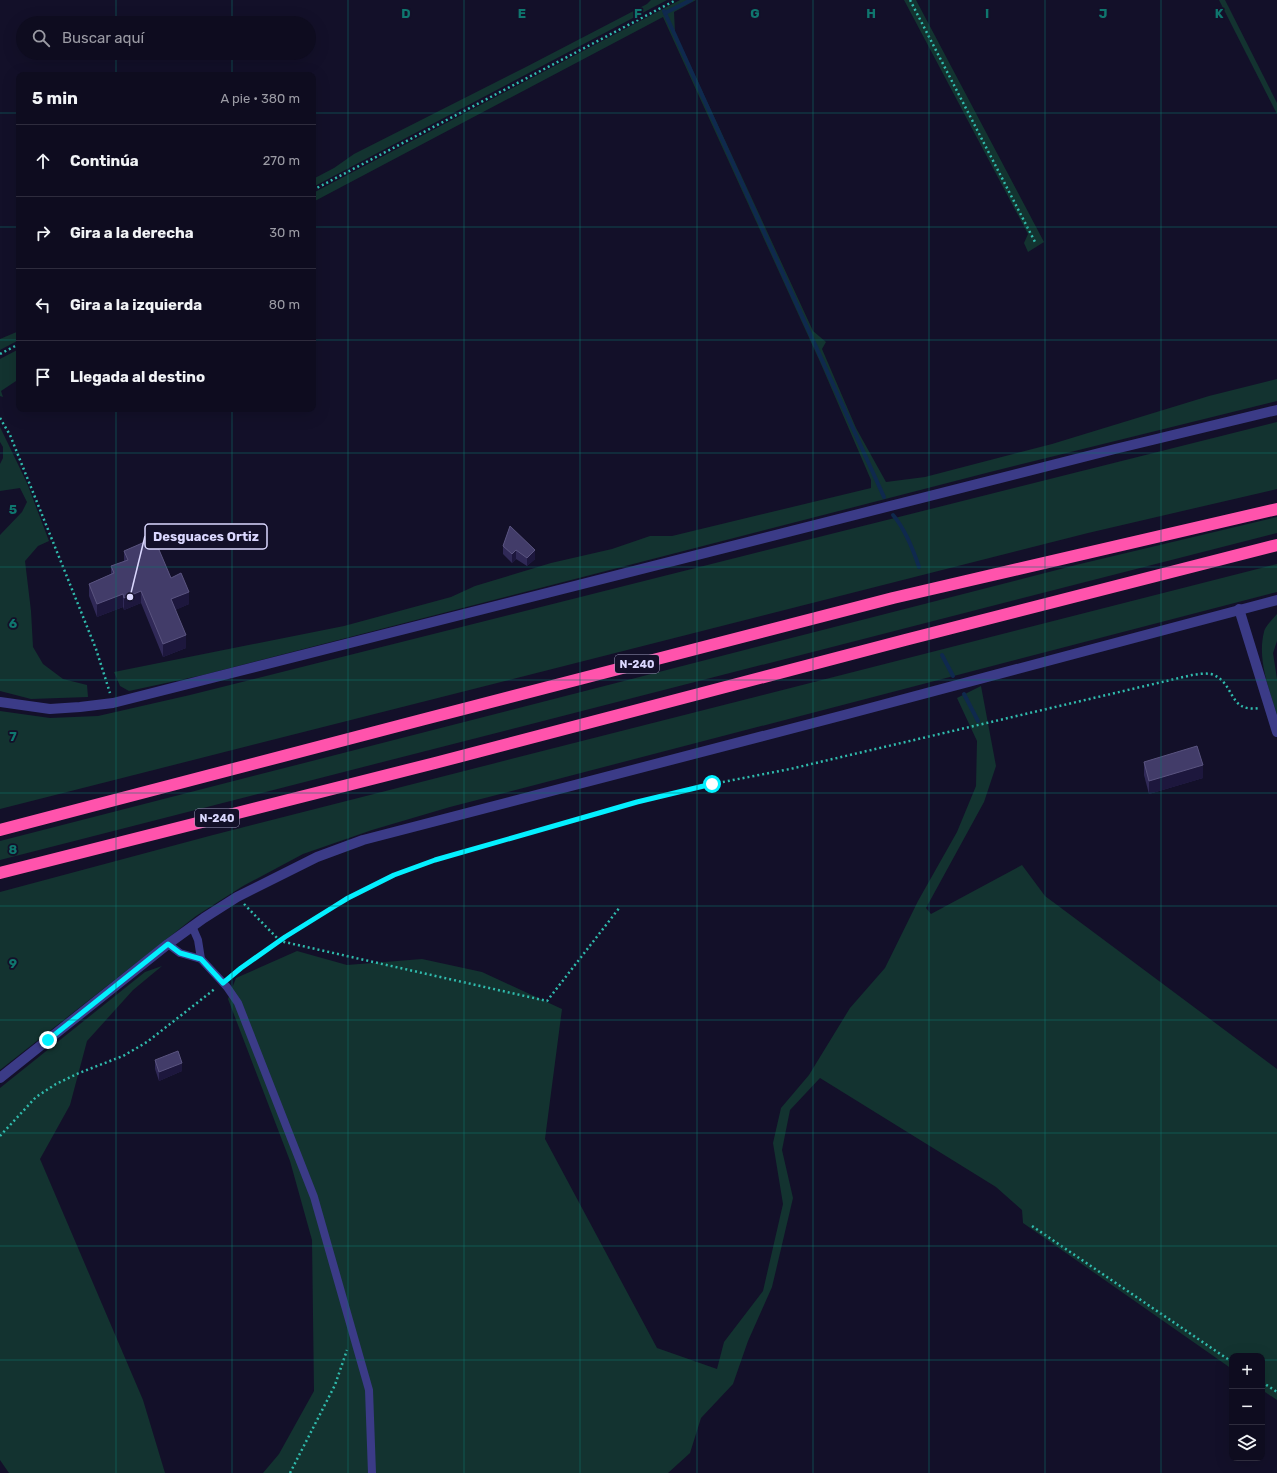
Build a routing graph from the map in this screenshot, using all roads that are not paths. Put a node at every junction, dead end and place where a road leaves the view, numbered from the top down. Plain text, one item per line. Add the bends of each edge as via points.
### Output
1 (1277, 410) edge
2 (1277, 509) edge
3 (1277, 545) edge
4 (1277, 600) edge
5 (1239, 609) junction
6 (0, 702) edge
7 (1277, 732) edge
8 (0, 830) edge
9 (0, 873) edge
10 (192, 926) junction
11 (168, 944) junction
12 (201, 959) junction
13 (0, 1078) edge
14 (372, 1473) edge

1 - 6 street via 113,703 50,709
2 - 8 highway, N-240 via 886,600
3 - 9 highway, N-240
4 - 5 street
5 - 7 street
5 - 10 street via 363,840 317,857 237,897
10 - 11 street
10 - 12 lane via 198,940
11 - 12 lane via 180,953
11 - 13 street
12 - 14 lane via 238,1003 314,1197 370,1390

